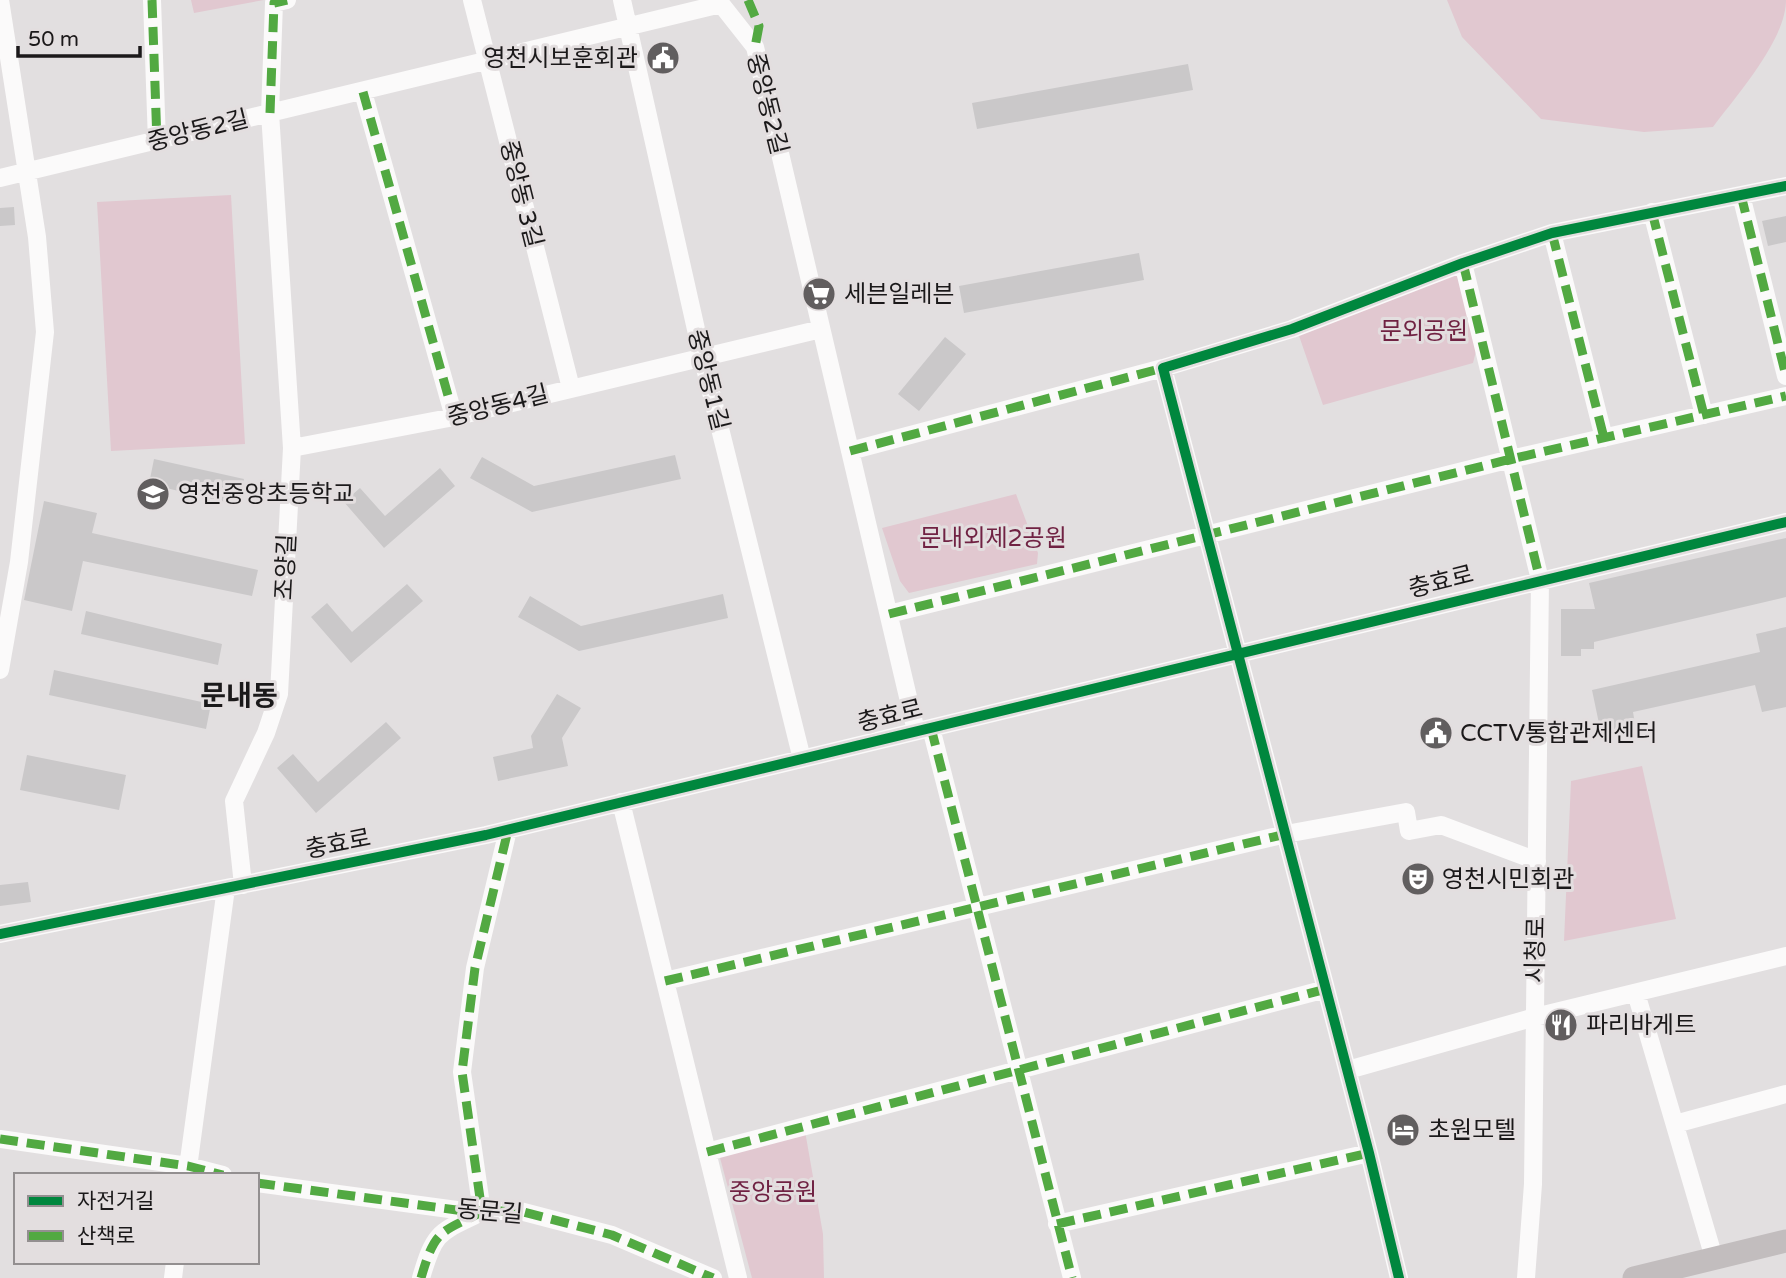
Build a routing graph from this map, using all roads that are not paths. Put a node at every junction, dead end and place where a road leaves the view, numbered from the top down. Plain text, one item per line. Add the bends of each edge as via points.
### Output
1 (0, 0) edge
2 (152, 0) edge
3 (287, 0) edge
4 (472, 0) edge
5 (622, 0) edge
6 (629, 28) junction
7 (487, 62) junction
8 (363, 92) junction
9 (270, 113) junction
10 (157, 142) junction
11 (27, 172) junction
12 (0, 178) edge
13 (1786, 186) edge
14 (1741, 195) junction
15 (1652, 212) junction
16 (1552, 233) junction
17 (1463, 263) junction
18 (821, 329) junction
19 (702, 356) junction
20 (1163, 369) junction
21 (1786, 376) edge
22 (571, 388) junction
23 (1786, 396) edge
24 (1704, 415) junction
25 (454, 417) junction
26 (1604, 438) junction
27 (292, 448) junction
28 (850, 451) junction
29 (1511, 459) junction
30 (1786, 522) edge
31 (1209, 534) junction
32 (1540, 580) junction
33 (889, 614) junction
34 (1238, 653) junction
35 (0, 670) edge
36 (923, 729) junction
37 (802, 758) junction
38 (621, 803) junction
39 (508, 830) junction
40 (1286, 834) junction
41 (1537, 861) junction
42 (234, 886) junction
43 (976, 908) junction
44 (0, 934) edge
45 (1786, 957) edge
46 (665, 981) junction
47 (1326, 989) junction
48 (1636, 993) junction
49 (1535, 1017) junction
50 (1017, 1069) junction
51 (1348, 1070) junction
52 (1786, 1094) edge
53 (1675, 1124) junction
54 (0, 1139) edge
55 (707, 1152) junction
56 (1370, 1153) junction
57 (188, 1170) edge
58 (209, 1173) edge
59 (259, 1183) edge
60 (482, 1213) junction
61 (1056, 1224) junction
62 (1786, 1241) edge
63 (1714, 1258) junction
64 (421, 1278) edge
65 (713, 1278) edge
66 (738, 1278) edge
67 (1072, 1278) edge
68 (1399, 1278) edge
69 (1526, 1278) edge
70 (1634, 1278) edge

1 - 11 street
2 - 10 street
3 - 9 street, 조양길 via 274,3
4 - 7 street, 중앙동 3길
5 - 6 street, 중앙동1길
6 - 7 street, 중앙동2길
6 - 18 street, 중앙동2길 via 721,4 755,47
6 - 19 street, 중앙동1길
7 - 8 street, 중앙동2길
7 - 22 street, 중앙동 3길
8 - 9 street, 중앙동2길
8 - 25 street
9 - 10 street, 중앙동2길
9 - 27 street, 조양길
10 - 11 street, 중앙동2길
11 - 12 street, 중앙동2길
11 - 35 street via 45,332 19,562
13 - 14 street
14 - 15 street
14 - 21 street
15 - 16 street
15 - 24 street
16 - 17 street
16 - 26 street
17 - 20 street via 1292,328
17 - 29 street, 시청로
18 - 19 street, 중앙동4길
18 - 28 street, 중앙동2길
19 - 22 street, 중앙동4길
19 - 37 street, 중앙동1길
20 - 28 street
20 - 31 street
22 - 25 street, 중앙동4길
23 - 24 street
24 - 26 street
25 - 27 street, 중앙동4길
26 - 29 street
27 - 42 street, 조양길 via 279,694 234,801
28 - 33 street, 중앙동2길
29 - 31 street
29 - 32 street, 시청로
30 - 32 street, 충효로
31 - 33 street
31 - 34 street
32 - 34 street, 충효로
32 - 41 street, 시청로
33 - 36 street, 중앙동2길
34 - 36 street, 충효로
34 - 40 street
36 - 37 street, 충효로
36 - 43 street, 중앙동2길
37 - 38 street, 충효로
38 - 39 street, 충효로
38 - 46 street
39 - 42 street, 충효로
39 - 60 street via 475,968 463,1072
40 - 41 street via 1406,811 1409,831 1441,825
40 - 43 street
40 - 47 street
41 - 49 street, 시청로
42 - 44 street, 충효로
42 - 57 street, 조양길
43 - 46 street
43 - 50 street, 중앙동2길
45 - 48 street
46 - 55 street
47 - 50 street
47 - 51 street
48 - 49 street
48 - 53 street
49 - 51 street
49 - 69 street, 시청로 via 1534,1184
50 - 55 street
50 - 61 street, 중앙동2길
51 - 56 street
52 - 53 street
53 - 63 street
54 - 57 street
55 - 66 street
56 - 61 street
56 - 68 street
57 - 58 street
59 - 60 street, 동문길
60 - 64 street via 442,1232 432,1242
60 - 65 street, 동문길 via 520,1211 574,1224
61 - 67 street, 중앙동2길
62 - 63 main road
63 - 70 main road

